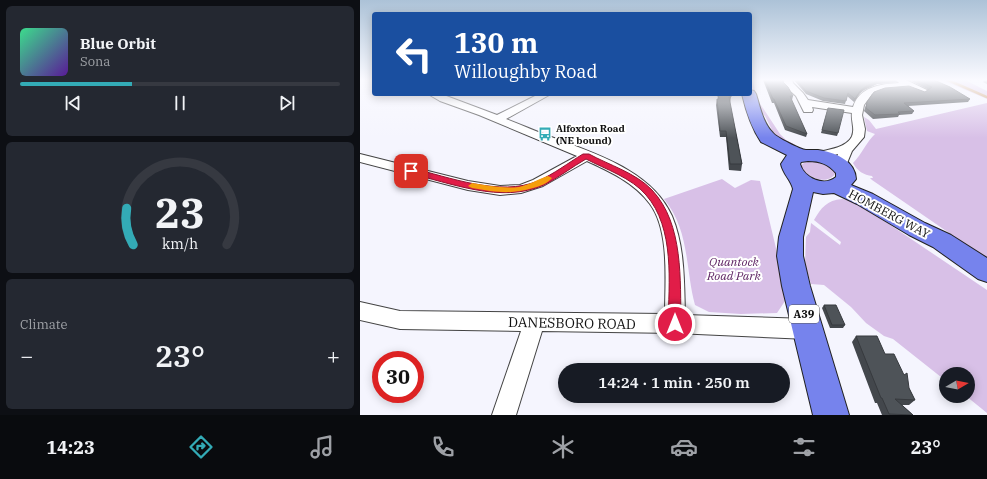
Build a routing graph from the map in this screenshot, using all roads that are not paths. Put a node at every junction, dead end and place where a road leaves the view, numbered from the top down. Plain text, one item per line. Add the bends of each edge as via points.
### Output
1 (447, 99) edge
2 (535, 99) edge
3 (751, 99) edge
4 (803, 99) edge
5 (862, 99) edge
6 (858, 111) junction
7 (497, 119) junction
8 (849, 147) junction
9 (586, 156) junction
10 (360, 158) edge
11 (803, 165) junction
12 (837, 178) junction
13 (798, 212) junction
14 (987, 271) edge
15 (360, 311) edge
16 (534, 323) junction
17 (675, 324) junction
18 (808, 329) junction
19 (504, 415) edge
20 (831, 415) edge

1 - 7 street
2 - 7 street
3 - 11 main road via 757,121 772,152
4 - 6 street via 807,106
5 - 6 street
6 - 8 street via 860,132
7 - 9 street
8 - 11 street
8 - 12 street via 842,158
9 - 10 street via 541,183 504,191
9 - 17 street via 634,180 649,192 664,215 674,256
11 - 12 main road via 830,159
11 - 12 main road via 816,187
11 - 13 main road, A39 via 803,189
12 - 13 main road via 806,208
12 - 14 main road, HOMBERG WAY via 865,199 942,241
13 - 18 main road, A39 via 791,237 790,256
15 - 16 street, DANESBORO ROAD via 400,320
16 - 17 street, DANESBORO ROAD
16 - 19 street
17 - 18 street, DANESBORO ROAD
18 - 20 main road, A39

